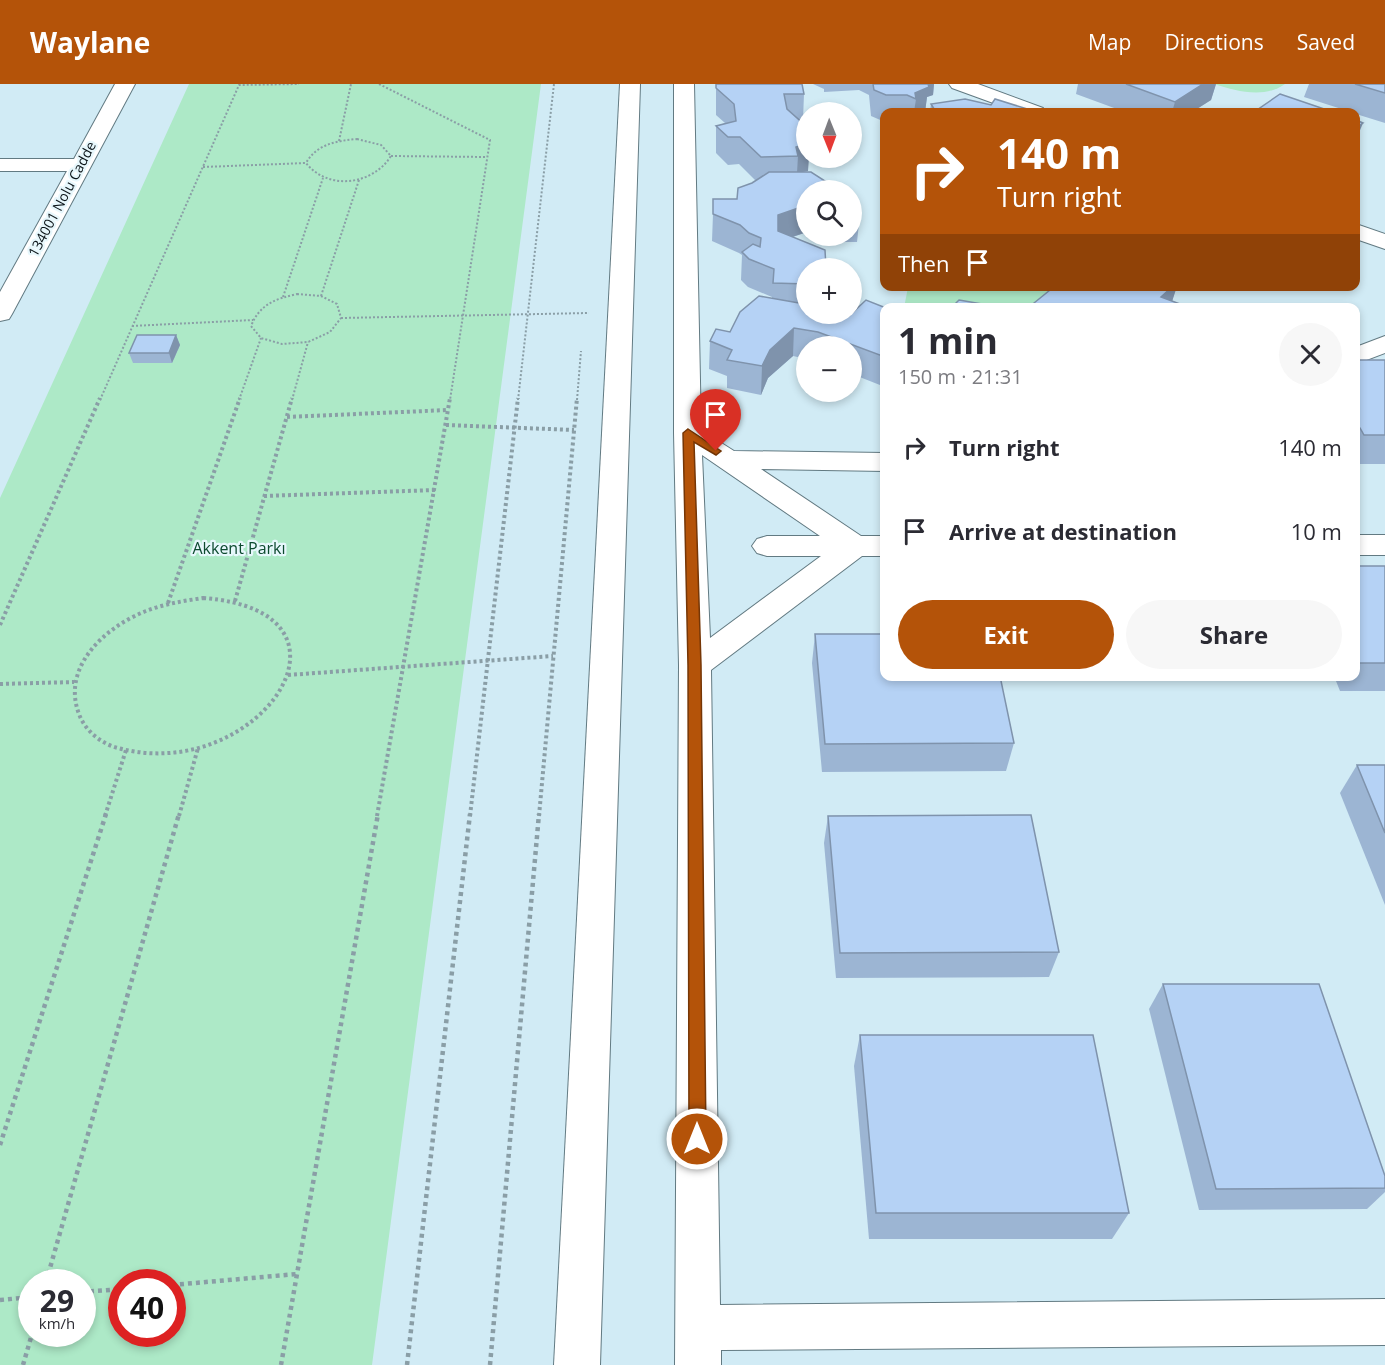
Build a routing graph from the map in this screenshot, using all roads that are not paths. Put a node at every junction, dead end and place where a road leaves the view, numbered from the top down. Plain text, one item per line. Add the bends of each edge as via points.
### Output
1 (125, 84) edge
2 (630, 84) edge
3 (684, 84) edge
4 (959, 84) edge
5 (1025, 108) edge
6 (0, 165) edge
7 (81, 165) junction
8 (1360, 233) edge
9 (1385, 242) edge
10 (0, 314) edge
11 (1385, 344) edge
12 (1360, 354) edge
13 (688, 433) junction
14 (729, 460) junction
15 (880, 462) edge
16 (1360, 545) edge
17 (1385, 545) edge
18 (767, 546) dead end
19 (855, 546) junction
20 (880, 546) edge
21 (695, 665) junction
22 (1385, 1322) edge
23 (698, 1347) edge
24 (577, 1365) edge

1 - 7 street, 134001 Nolu Cadde
2 - 24 street
3 - 13 street
4 - 5 street
6 - 7 street
7 - 10 street, 134001 Nolu Cadde
8 - 9 street
11 - 12 street
13 - 14 street
13 - 21 street
14 - 15 street
14 - 19 street
16 - 17 street
18 - 19 street
19 - 20 street
19 - 21 street
21 - 23 street
22 - 23 street

